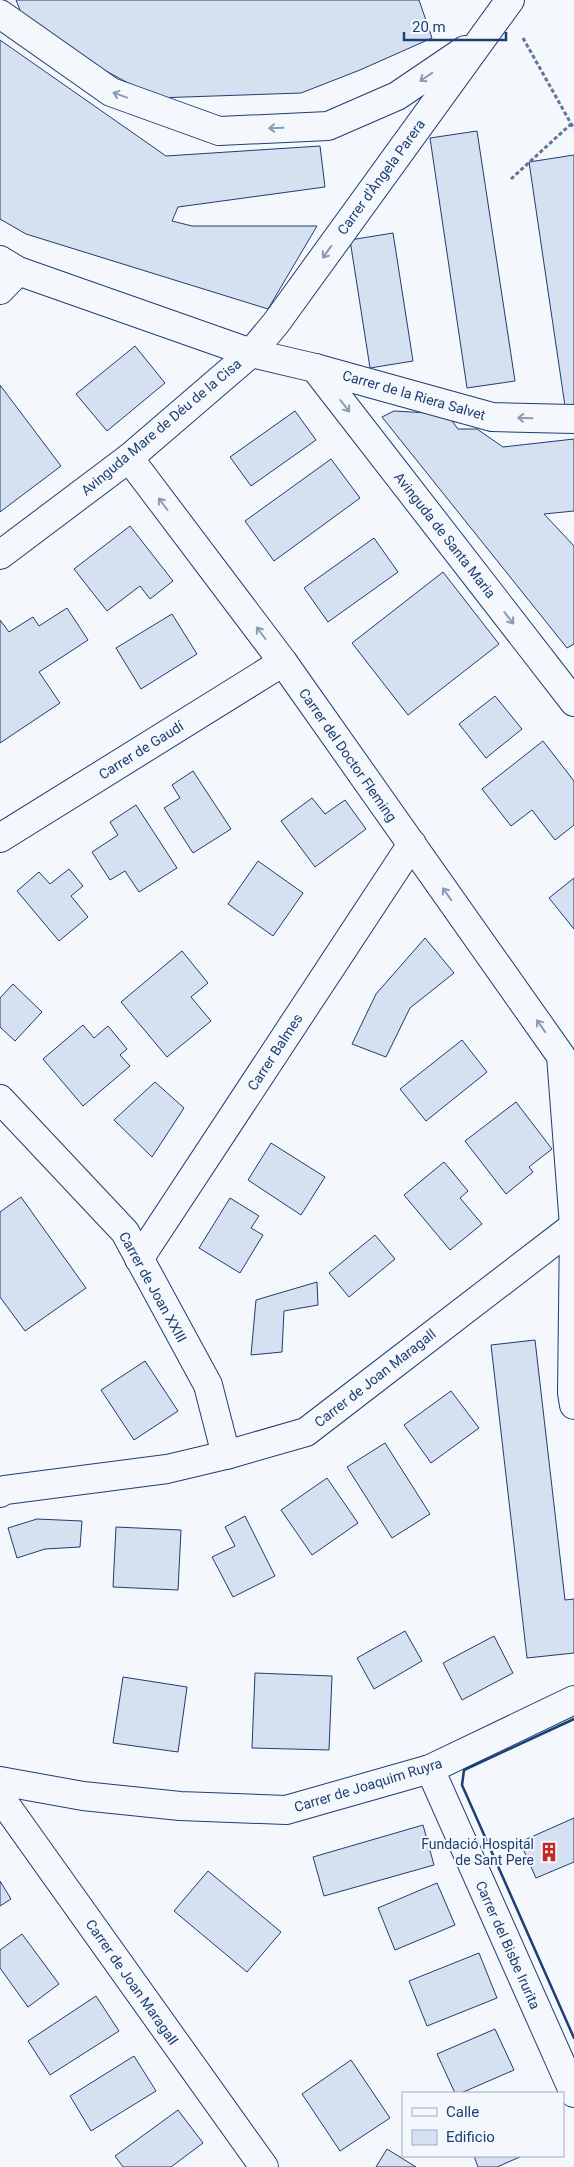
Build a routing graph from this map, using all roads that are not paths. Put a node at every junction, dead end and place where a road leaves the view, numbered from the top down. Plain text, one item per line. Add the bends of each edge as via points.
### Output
1 (507, 4) edge
2 (0, 14) edge
3 (481, 39) junction
4 (6, 274) edge
5 (251, 353) junction
6 (315, 368) junction
7 (574, 419) edge
8 (129, 458) junction
9 (0, 556) edge
10 (282, 662) junction
11 (574, 702) edge
12 (0, 838) edge
13 (412, 844) junction
14 (568, 1062) edge
15 (0, 1099) edge
16 (574, 1226) edge
17 (139, 1259) junction
18 (574, 1405) edge
19 (226, 1455) junction
20 (0, 1493) edge
21 (574, 1700) edge
22 (430, 1769) junction
23 (0, 1781) edge
24 (0, 1797) edge
25 (574, 2093) edge
26 (264, 2167) edge

1 - 3 street, Carrer d'Àngela Parera
3 -> 2 street via 397,96 328,126 219,131 111,92
3 -> 5 street, Carrer d'Àngela Parera
4 - 5 street, Carrer de la Riera Salvet
5 - 6 street, Carrer de la Riera Salvet
5 - 8 street, Avinguda Mare de Déu de la Cisa
7 -> 6 street, Carrer de la Riera Salvet via 492,417
6 -> 11 street, Avinguda de Santa Maria
8 - 9 street, Avinguda Mare de Déu de la Cisa
10 -> 8 street, Carrer del Doctor Fleming
10 - 12 street, Carrer de Gaudí
10 - 13 street, Carrer del Doctor Fleming
14 -> 13 street, Carrer del Doctor Fleming
13 - 17 street, Carrer Balmes
14 - 16 street, Carrer del Doctor Fleming
15 - 17 street, Carrer de Joan XXIII via 125,1232
16 - 18 street
16 - 19 street, Carrer de Joan Maragall via 306,1432
17 - 19 street, Carrer de Joan XXIII via 208,1385
19 - 20 street, Carrer de Joan Maragall via 167,1469
21 - 22 street, Carrer de Joaquim Ruyra
22 - 23 street, Carrer de Joaquim Ruyra via 286,1810 180,1806 83,1796
22 - 25 street, Carrer del Bisbe Irurita
24 - 26 street, Carrer de Joan Maragall

